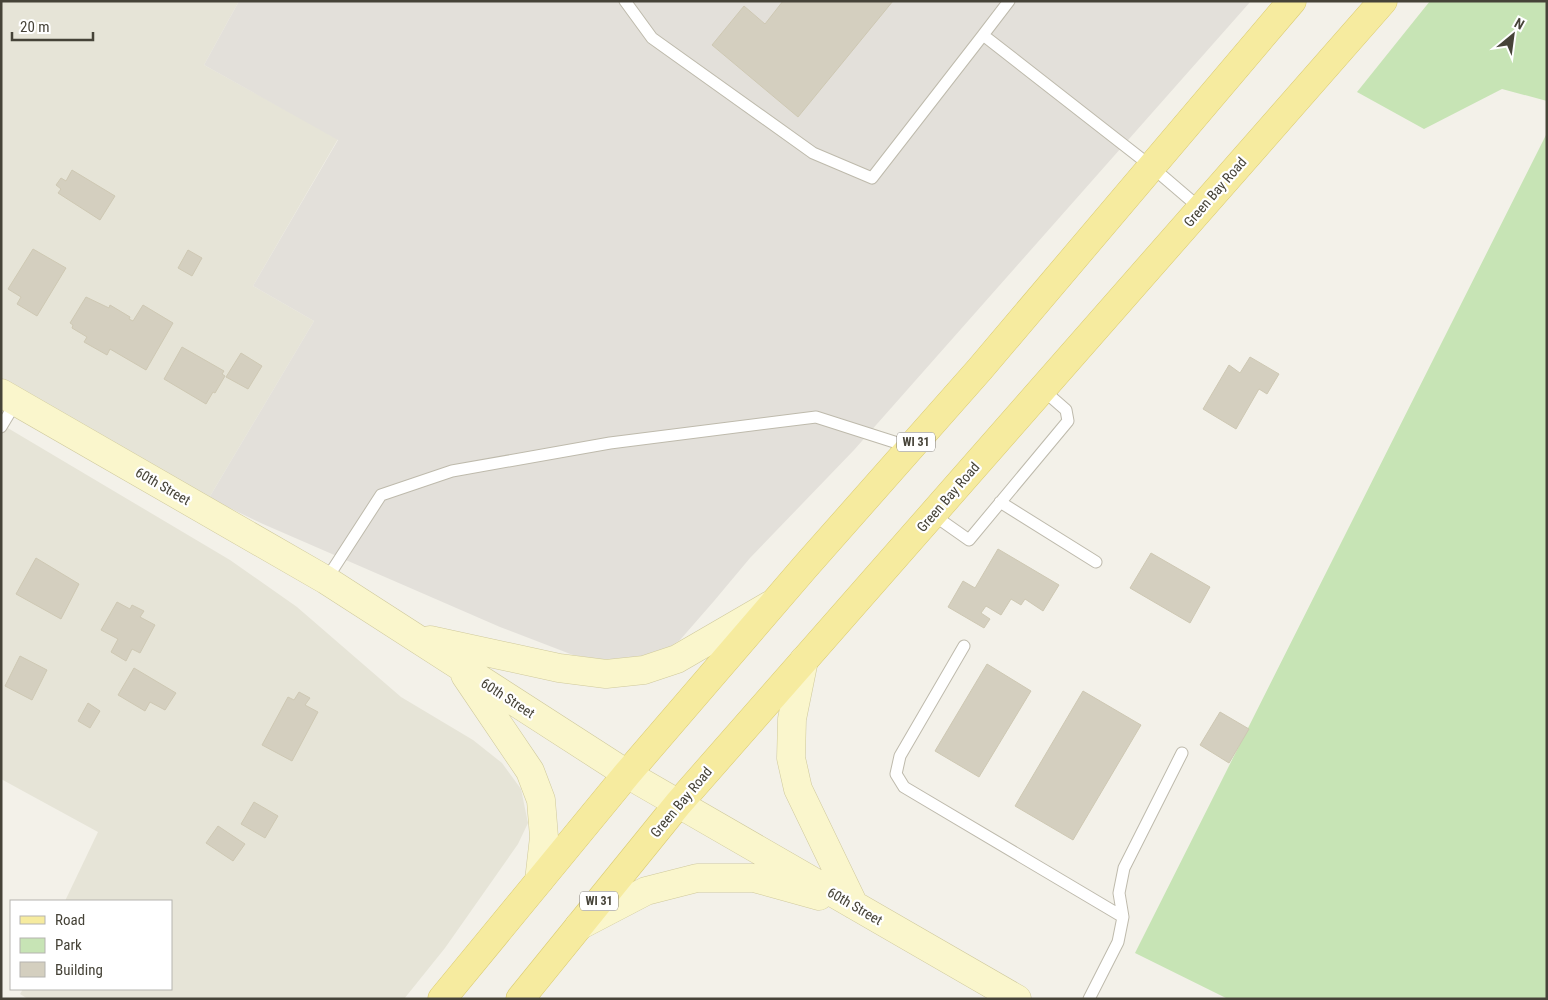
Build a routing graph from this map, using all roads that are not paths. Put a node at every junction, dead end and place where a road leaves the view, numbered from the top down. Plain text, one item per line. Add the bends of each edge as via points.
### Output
1 (625, 1) edge
2 (1009, 1) edge
3 (1292, 1) edge
4 (1383, 1) edge
5 (982, 35) junction
6 (1152, 167) junction
7 (1201, 209) junction
8 (1042, 388) junction
9 (9, 397) edge
10 (1, 427) edge
11 (911, 448) junction
12 (1000, 502) junction
13 (932, 514) junction
14 (1096, 562) dead end
15 (326, 580) junction
16 (776, 602) junction
17 (415, 637) junction
18 (964, 646) dead end
19 (804, 660) junction
20 (458, 665) junction
21 (1182, 752) dead end
22 (627, 774) junction
23 (678, 804) junction
24 (539, 881) junction
25 (854, 905) junction
26 (1122, 917) junction
27 (579, 926) junction
28 (442, 999) edge
29 (520, 999) edge
30 (1017, 999) edge
31 (1089, 999) edge

1 - 5 lane via 652,38 668,50 813,153 872,178
2 - 5 lane
3 - 6 main road, WI 31
4 - 7 main road, Green Bay Road / WI 31
5 - 6 lane
6 - 7 lane
6 - 11 main road, WI 31
7 - 8 main road, Green Bay Road / WI 31
8 - 12 lane via 1066,410 1068,421
8 - 13 main road, Green Bay Road / WI 31
9 - 10 lane
9 - 15 street, 60th Street
11 - 15 lane via 816,417 610,443 452,471 381,495
11 - 16 main road, WI 31
12 - 13 lane via 969,540
12 - 14 lane
13 - 19 main road, Green Bay Road / WI 31
15 - 17 street, 60th Street
16 - 17 street via 677,659 644,670 606,674 559,668
16 - 22 main road, WI 31
17 - 20 street, 60th Street
18 - 26 lane via 900,756 896,774 904,787
19 - 23 main road, Green Bay Road / WI 31
19 - 25 street via 792,719 791,758 798,789
20 - 22 street, 60th Street
20 - 24 street via 530,772 541,800 544,837
21 - 26 lane via 1124,868 1119,893
22 - 23 street, 60th Street
22 - 24 main road, WI 31
23 - 25 street, 60th Street
23 - 27 main road, Green Bay Road / WI 31
24 - 28 main road, WI 31
25 - 27 street via 754,878 697,878 646,891
25 - 30 street, 60th Street
26 - 31 lane via 1118,942
27 - 29 main road, Green Bay Road / WI 31

